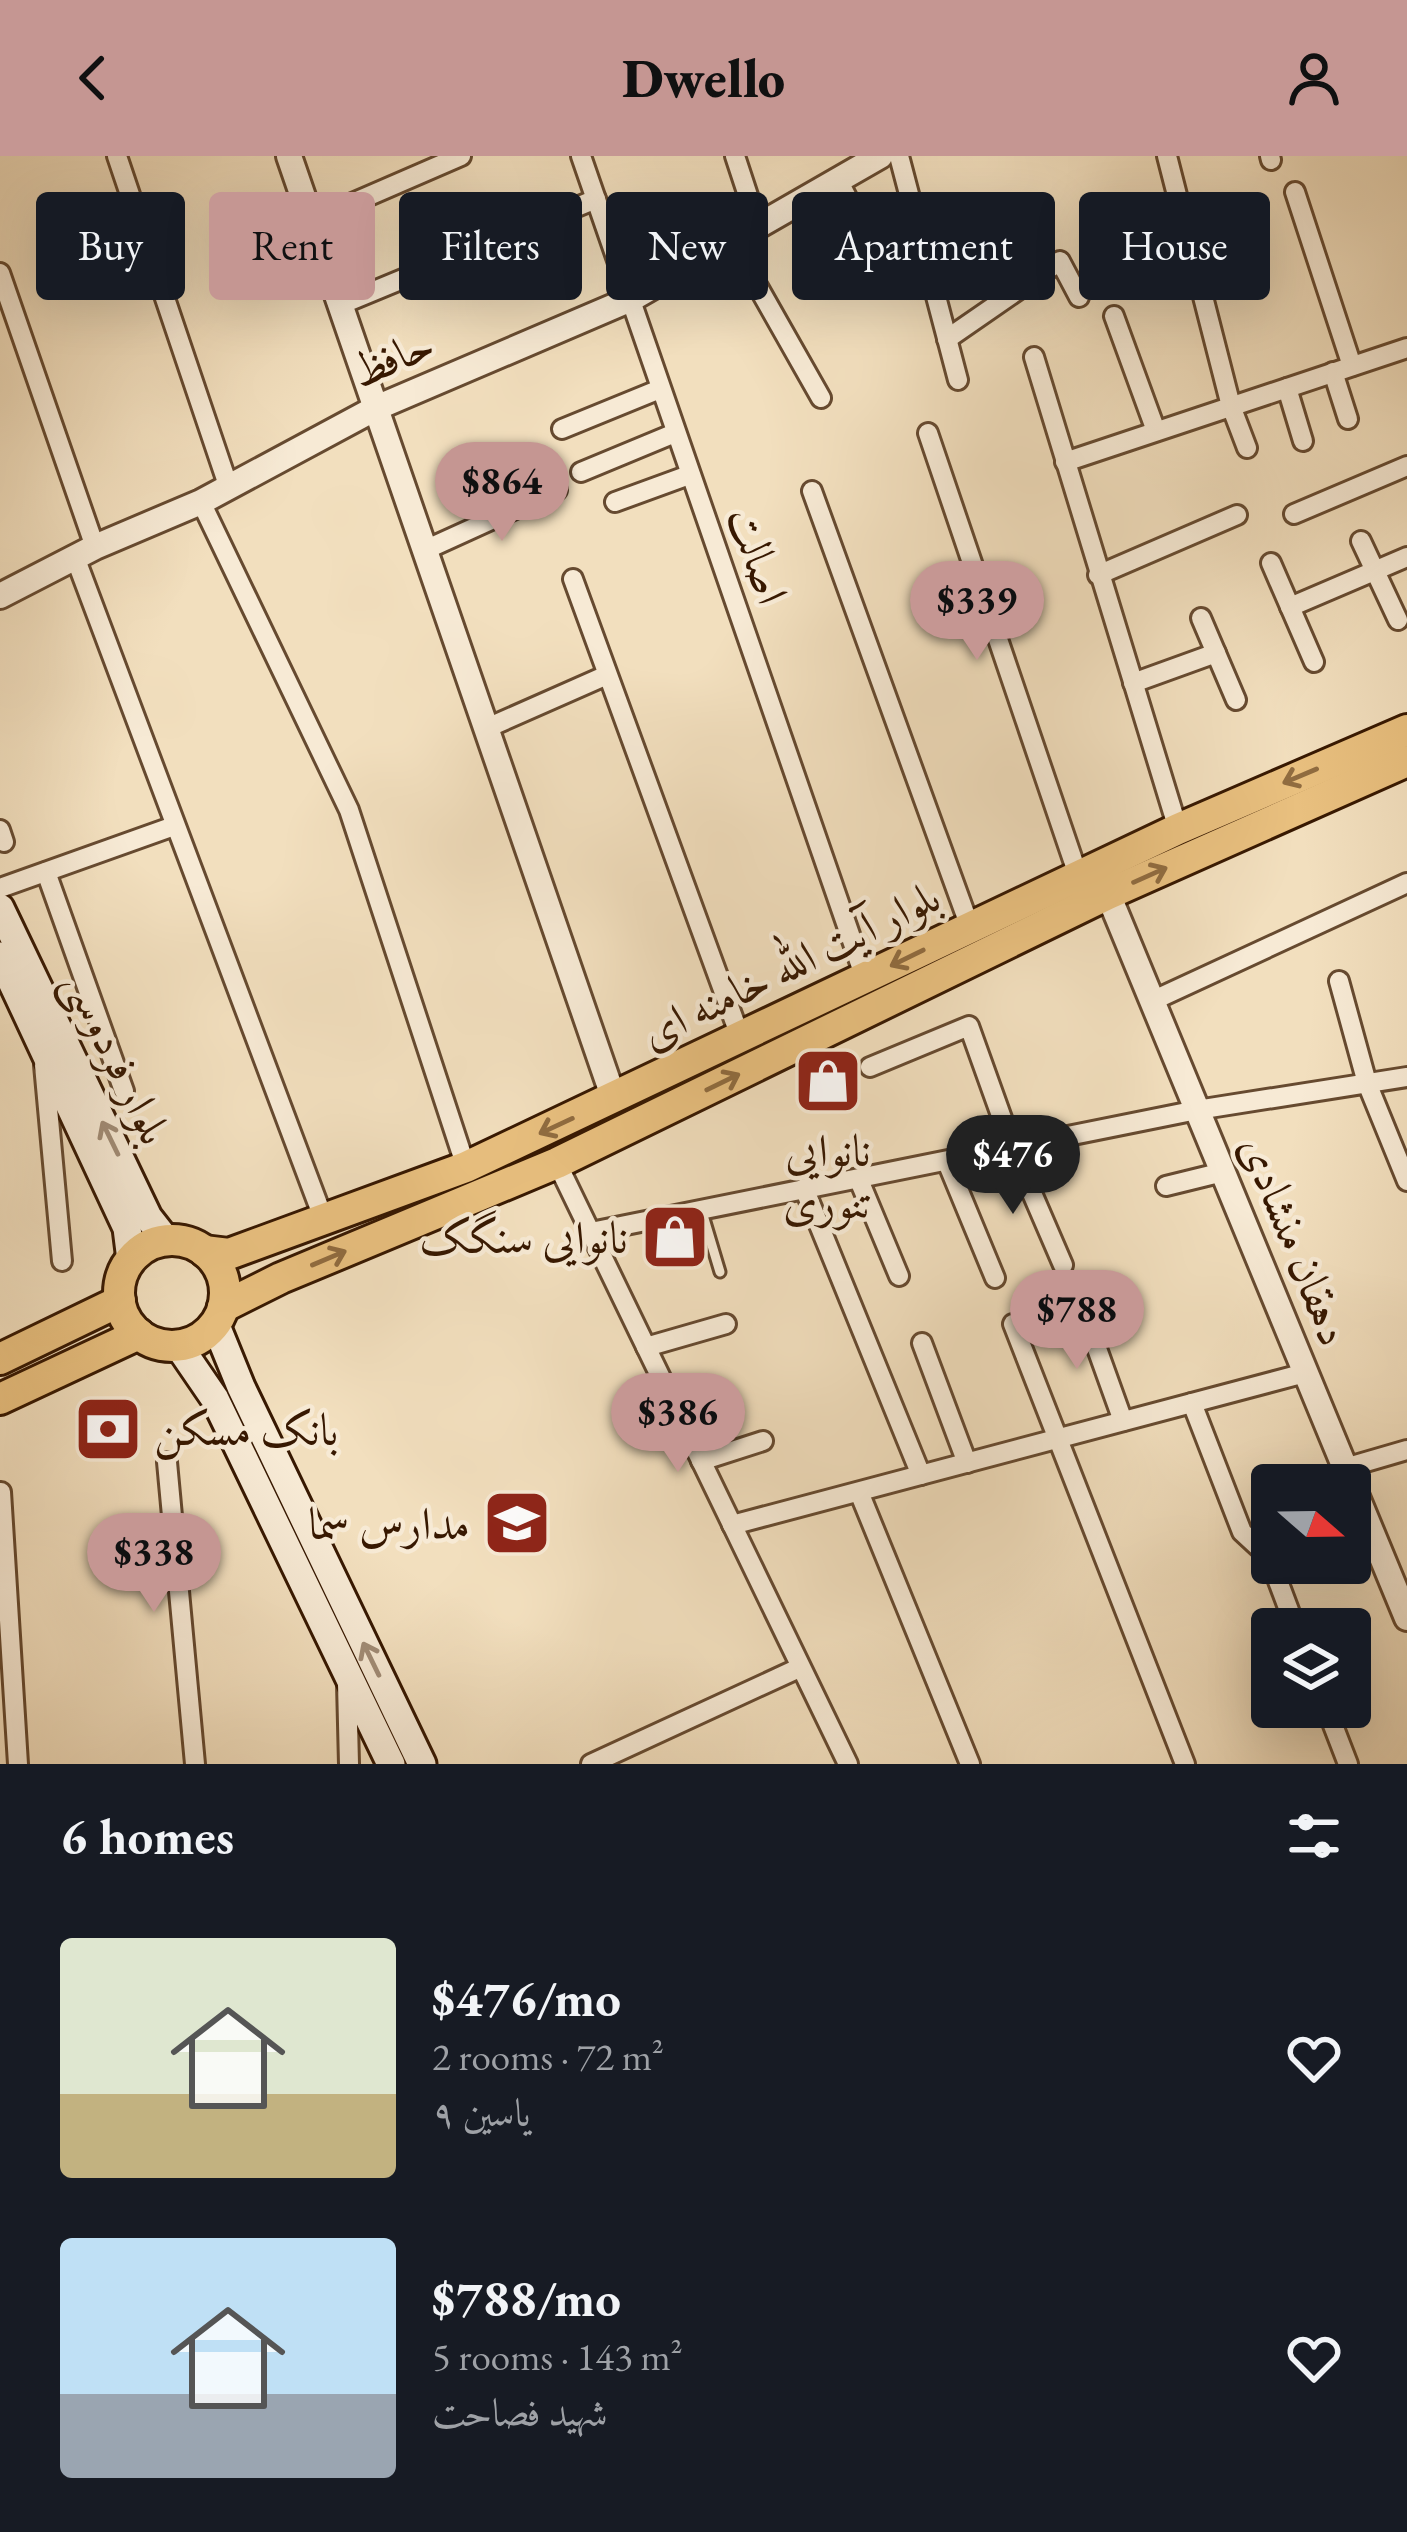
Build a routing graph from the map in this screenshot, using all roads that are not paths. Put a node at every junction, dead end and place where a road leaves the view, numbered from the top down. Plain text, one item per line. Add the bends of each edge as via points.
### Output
1 (117, 156) edge
2 (289, 156) edge
3 (461, 156) edge
4 (581, 156) edge
5 (735, 156) edge
6 (880, 156) edge
7 (899, 156) edge
8 (1167, 156) edge
9 (838, 180) junction
10 (301, 192) edge
11 (747, 192) edge
12 (844, 192) edge
13 (1295, 192) dead end
14 (375, 193) edge
15 (596, 200) junction
16 (768, 220) edge
17 (606, 228) edge
18 (0, 273) edge
19 (1079, 297) dead end
20 (338, 300) edge
21 (630, 300) edge
22 (632, 300) edge
23 (766, 300) edge
24 (340, 305) junction
25 (1114, 316) dead end
26 (947, 339) junction
27 (1407, 348) edge
28 (1034, 357) dead end
29 (1343, 369) junction
30 (958, 380) dead end
31 (1287, 388) junction
32 (660, 389) junction
33 (821, 398) dead end
34 (1231, 406) junction
35 (376, 408) junction
36 (1348, 419) dead end
37 (562, 429) dead end
38 (1156, 431) junction
39 (675, 433) junction
40 (928, 433) dead end
41 (1303, 441) dead end
42 (1247, 448) dead end
43 (1065, 462) junction
44 (1407, 466) edge
45 (581, 472) dead end
46 (689, 475) junction
47 (229, 488) junction
48 (557, 490) dead end
49 (812, 491) dead end
50 (201, 502) junction
51 (615, 502) dead end
52 (1294, 514) dead end
53 (1238, 515) dead end
54 (1361, 541) dead end
55 (425, 550) junction
56 (85, 552) junction
57 (1407, 557) edge
58 (1271, 563) dead end
59 (1375, 568) junction
60 (1098, 575) junction
61 (573, 579) dead end
62 (0, 596) edge
63 (1290, 607) junction
64 (1201, 618) dead end
65 (1398, 620) dead end
66 (1216, 653) junction
67 (1314, 662) dead end
68 (607, 675) junction
69 (1132, 683) junction
70 (1236, 700) dead end
71 (487, 728) junction
72 (1407, 730) edge
73 (1407, 761) edge
74 (174, 826) junction
75 (1178, 829) junction
76 (46, 872) junction
77 (1078, 875) junction
78 (1407, 883) edge
79 (0, 888) edge
80 (1108, 894) junction
81 (0, 908) edge
82 (970, 927) junction
83 (0, 956) edge
84 (866, 978) junction
85 (6, 981) edge
86 (1339, 981) dead end
87 (1152, 1001) junction
88 (741, 1040) junction
89 (43, 1048) junction
90 (870, 1066) dead end
91 (1407, 1077) edge
92 (1367, 1083) junction
93 (124, 1091) dead end
94 (614, 1100) junction
95 (1197, 1110) junction
96 (1013, 1149) junction
97 (947, 1162) junction
98 (557, 1163) junction
99 (466, 1167) junction
100 (1223, 1172) junction
101 (860, 1180) junction
102 (1407, 1181) edge
103 (1166, 1186) dead end
104 (804, 1188) junction
105 (702, 1212) junction
106 (324, 1220) junction
107 (591, 1232) junction
108 (272, 1238) junction
109 (166, 1240) junction
110 (205, 1251) junction
111 (131, 1259) junction
112 (62, 1262) dead end
113 (1063, 1265) dead end
114 (720, 1272) dead end
115 (899, 1276) dead end
116 (281, 1278) junction
117 (995, 1278) dead end
118 (120, 1300) junction
119 (1081, 1304) dead end
120 (90, 1315) junction
121 (219, 1315) junction
122 (726, 1324) dead end
123 (1013, 1324) dead end
124 (139, 1334) junction
125 (922, 1343) dead end
126 (108, 1346) junction
127 (178, 1346) junction
128 (646, 1348) junction
129 (0, 1359) edge
130 (1305, 1372) junction
131 (0, 1400) edge
132 (1192, 1403) junction
133 (1123, 1421) junction
134 (1058, 1439) junction
135 (763, 1441) dead end
136 (1407, 1450) edge
137 (701, 1461) junction
138 (167, 1462) dead end
139 (967, 1463) junction
140 (1343, 1464) edge
141 (1359, 1464) edge
142 (921, 1475) junction
143 (1, 1492) edge
144 (859, 1492) junction
145 (733, 1526) junction
146 (1371, 1527) edge
147 (1404, 1603) edge
148 (1288, 1608) edge
149 (799, 1668) junction
150 (346, 1672) junction
151 (1334, 1728) edge
152 (18, 1764) edge
153 (195, 1764) edge
154 (349, 1764) edge
155 (391, 1764) edge
156 (422, 1764) edge
157 (591, 1764) edge
158 (848, 1764) edge
159 (970, 1764) edge
160 (1185, 1764) edge
161 (1348, 1764) edge

1 - 47 street
2 - 10 street
3 - 14 street
4 - 15 street, اصالت
5 - 11 street
6 - 9 street, حافظ
7 - 26 street
8 - 34 street
9 - 12 street
9 - 16 street, حافظ
13 - 29 street
15 - 17 street, اصالت
15 - 24 street
18 - 56 street
19 - 26 street via 1060,261
20 - 24 street
21 - 35 street, حافظ
22 - 32 street, اصالت
23 - 33 street
24 - 35 street
25 - 38 street
26 - 30 street
27 - 29 street
28 - 43 street
29 - 31 street
29 - 36 street
31 - 34 street
31 - 41 street
32 - 37 street
32 - 39 street, اصالت
34 - 38 street
34 - 42 street
35 - 47 street, حافظ
35 - 55 street
38 - 43 street
39 - 45 street
39 - 46 street, اصالت
40 - 77 street
43 - 60 street
44 - 52 street
46 - 51 street
46 - 84 street, اصالت
47 - 50 street, حافظ
48 - 55 street
49 - 82 street
50 - 56 street, حافظ
50 - 99 street via 349,810
53 - 60 street
54 - 59 street
55 - 71 street
56 - 62 street, حافظ
56 - 74 street
57 - 59 street
58 - 63 street
59 - 63 street
59 - 65 street
60 - 69 street
61 - 68 street
63 - 67 street
64 - 66 street
66 - 69 street
66 - 70 street
68 - 71 street
68 - 88 street
69 - 75 street
71 - 94 street
72 -> 75 main road, بلوار آیت الله خامنه ای
80 -> 73 main road, بلوار آیت الله خامنه ای
74 - 76 street
74 - 106 street
75 - 77 main road, بلوار آیت الله خامنه ای
76 - 79 street
76 - 93 street
77 - 82 main road, بلوار آیت الله خامنه ای
78 - 87 street
80 - 87 street, دهقان منشادی
98 -> 80 main road, بلوار آیت الله خامنه ای
109 -> 81 main road, بلوار فردوسی
82 -> 84 main road, بلوار آیت الله خامنه ای
83 - 85 main road, بلوار فردوسی
84 - 88 main road, بلوار آیت الله خامنه ای
85 - 89 main road, بلوار فردوسی
86 - 92 street
87 - 95 street, دهقان منشادی
88 - 94 main road, بلوار آیت الله خامنه ای
89 - 111 main road, بلوار فردوسی via 127,1228
89 - 112 street
90 - 96 street via 969,1027
91 - 92 street
92 - 95 street
92 - 102 street
94 -> 99 main road, بلوار آیت الله خامنه ای
95 - 96 street
95 - 100 street, دهقان منشادی
96 - 97 street
96 - 113 street
97 - 101 street
97 - 117 street
98 - 107 street
116 -> 98 main road, بلوار آیت الله خامنه ای
99 - 106 main road, بلوار آیت الله خامنه ای
100 - 103 street
100 - 130 street, دهقان منشادی
101 - 104 street
101 - 115 street
104 - 105 street
104 - 142 street
105 - 107 street
105 - 114 lane
106 - 108 main road, بلوار آیت الله خامنه ای
107 - 128 street
108 - 110 main road, بلوار آیت الله خامنه ای via 229,1254
108 - 116 main road via 262,1257
109 - 110 main road
109 - 111 main road
110 - 121 main road via 222,1276
111 - 118 main road
116 - 121 main road, بلوار آیت الله خامنه ای
118 - 120 main road
118 - 124 main road
119 - 133 street
120 - 126 main road via 106,1327
120 - 129 main road
121 - 127 main road via 202,1336
156 -> 121 main road via 241,1387
122 - 128 street
123 - 134 street
124 - 126 main road
124 - 127 main road
125 - 139 street
126 - 131 main road
127 - 150 main road via 215,1399
128 - 137 street
130 - 132 street
130 - 140 street, دهقان منشادی
132 - 133 street
132 - 148 street via 1242,1532 1269,1557
133 - 134 street
134 - 139 street
134 - 160 street
135 - 137 street
136 - 141 street
137 - 145 street
138 - 153 street
139 - 142 street
142 - 144 street
143 - 152 street
144 - 145 street
144 - 159 street
145 - 149 street
146 - 147 street, دهقان منشادی
149 - 157 street
149 - 158 street
150 - 154 street
150 - 155 main road
151 - 161 street

